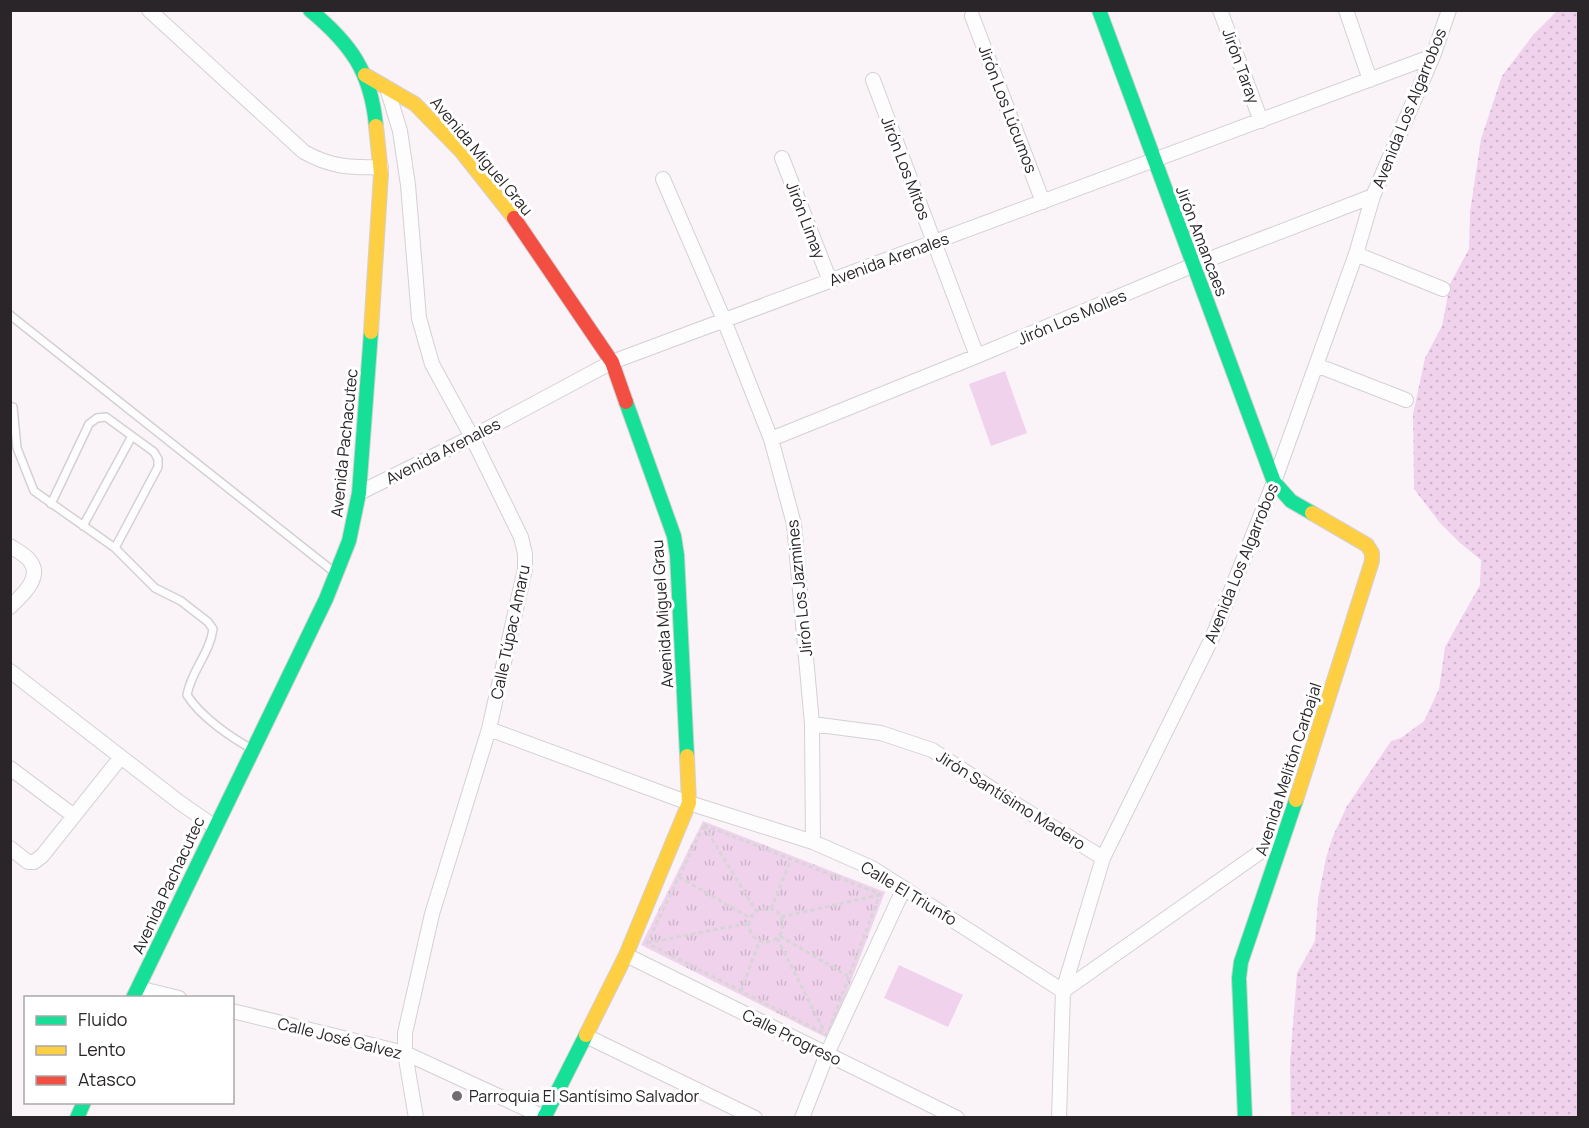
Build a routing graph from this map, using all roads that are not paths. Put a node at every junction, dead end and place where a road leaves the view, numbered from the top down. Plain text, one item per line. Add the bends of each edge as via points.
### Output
1 (149, 10) edge
2 (310, 10) edge
3 (1099, 10) edge
4 (1221, 10) edge
5 (1346, 10) edge
6 (1449, 10) edge
7 (972, 16) dead end
8 (1433, 56) junction
9 (365, 75) junction
10 (873, 80) dead end
11 (1370, 80) junction
12 (387, 88) junction
13 (1261, 121) junction
14 (782, 158) dead end
15 (1155, 161) junction
16 (381, 167) junction
17 (663, 179) dead end
18 (1373, 196) junction
19 (1043, 202) junction
20 (934, 243) junction
21 (1356, 254) junction
22 (1194, 265) junction
23 (830, 281) junction
24 (1443, 289) dead end
25 (10, 315) edge
26 (724, 320) junction
27 (977, 356) junction
28 (612, 362) junction
29 (1316, 365) junction
30 (1406, 400) dead end
31 (13, 407) dead end
32 (132, 436) junction
33 (472, 437) junction
34 (771, 439) junction
35 (1274, 483) junction
36 (359, 493) junction
37 (51, 504) junction
38 (83, 526) junction
39 (10, 546) edge
40 (115, 548) junction
41 (336, 573) junction
42 (10, 607) edge
43 (10, 671) edge
44 (812, 724) junction
45 (489, 729) junction
46 (252, 748) junction
47 (121, 756) junction
48 (10, 768) edge
49 (689, 803) junction
50 (74, 816) junction
51 (214, 827) junction
52 (1283, 836) junction
53 (813, 842) junction
54 (10, 848) edge
55 (1104, 858) junction
56 (904, 888) junction
57 (626, 955) junction
58 (1063, 991) junction
59 (136, 993) edge
60 (162, 996) edge
61 (234, 1011) edge
62 (586, 1036) junction
63 (405, 1053) junction
64 (827, 1054) junction
65 (83, 1104) edge
66 (544, 1117) edge
67 (76, 1118) edge
68 (416, 1118) edge
69 (755, 1118) edge
70 (802, 1118) edge
71 (957, 1118) edge
72 (1059, 1118) edge
73 (1245, 1118) edge

1 - 16 street via 304,152 347,168
2 - 9 street, Avenida Pachacutec via 342,41
3 - 15 street, Jirón Amancaes
4 - 13 street, Jirón Taray
5 - 11 street
6 - 8 street, Avenida Los Algarrobos
7 - 19 street, Jirón Los Lúcumos
8 - 11 street, Avenida Arenales
8 - 18 street, Avenida Los Algarrobos
9 - 12 street, Avenida Miguel Grau
9 - 16 street, Avenida Pachacutec via 374,100
10 - 20 street, Jirón Los Mitos
11 - 13 street, Avenida Arenales
12 - 28 street, Avenida Miguel Grau via 416,104 461,152 521,227
12 - 33 street, Calle Túpac Amaru via 400,131 408,185 419,318 432,364
13 - 15 street, Avenida Arenales
14 - 23 street, Jirón Limay
15 - 19 street, Avenida Arenales
15 - 22 street, Jirón Amancaes
16 - 36 street, Avenida Pachacutec
17 - 26 street, Jirón Los Jazmines
18 - 21 street, Avenida Los Algarrobos
18 - 22 street, Jirón Los Molles
19 - 20 street, Avenida Arenales
20 - 23 street, Avenida Arenales
20 - 27 street, Jirón Los Mitos
21 - 24 street
21 - 29 street, Avenida Los Algarrobos
22 - 27 street, Jirón Los Molles
22 - 35 street, Jirón Amancaes
23 - 26 street, Avenida Arenales
25 - 41 lane
26 - 28 street, Avenida Arenales
26 - 34 street, Jirón Los Jazmines
27 - 34 street, Jirón Los Molles
28 - 33 street, Avenida Arenales
28 - 49 street, Avenida Miguel Grau via 674,536
29 - 30 street
29 - 35 street, Avenida Los Algarrobos
31 - 37 lane via 16,448 34,491
32 - 37 lane via 106,417 89,424
32 - 38 lane
32 - 40 lane via 154,452 158,467
33 - 36 street, Avenida Arenales
33 - 45 street, Calle Túpac Amaru via 521,537 525,554 525,569
34 - 44 street, Jirón Los Jazmines via 794,524
35 - 52 street, Avenida Melitón Carbajal via 1291,501 1367,545 1372,553
35 - 55 street, Avenida Los Algarrobos via 1213,636
36 - 41 street, Avenida Pachacutec via 349,541
37 - 38 lane
38 - 40 lane
39 - 42 street via 30,562 34,571 33,581
40 - 46 lane via 155,588 181,601 213,629 187,695 233,738
41 - 46 street, Avenida Pachacutec
43 - 47 street
44 - 53 street, Jirón Los Jazmines
44 - 55 street, Jirón Santísimo Madero via 881,733 932,750
45 - 49 street, Calle El Triunfo
45 - 63 street, Calle Túpac Amaru via 432,914 405,1033
46 - 51 street, Avenida Pachacutec
47 - 50 street
47 - 51 street
48 - 50 street
49 - 53 street, Calle El Triunfo
49 - 57 street, Avenida Miguel Grau
50 - 54 street via 34,862 28,862
51 - 59 street, Avenida Pachacutec
52 - 58 street
52 - 73 street, Avenida Melitón Carbajal via 1240,962
53 - 56 street, Calle El Triunfo via 872,868
55 - 58 street, Avenida Los Algarrobos
56 - 58 street, Calle El Triunfo
56 - 64 street
57 - 62 street, Avenida Miguel Grau
57 - 64 street, Calle Progreso
58 - 72 street, Avenida Los Algarrobos
59 - 60 street
61 - 63 street, Calle José Galvez
62 - 66 street, Avenida Miguel Grau
62 - 69 street
63 - 66 street, Calle José Galvez
63 - 68 street, Calle Túpac Amaru
64 - 70 street
64 - 71 street, Calle Progreso
65 - 67 street

